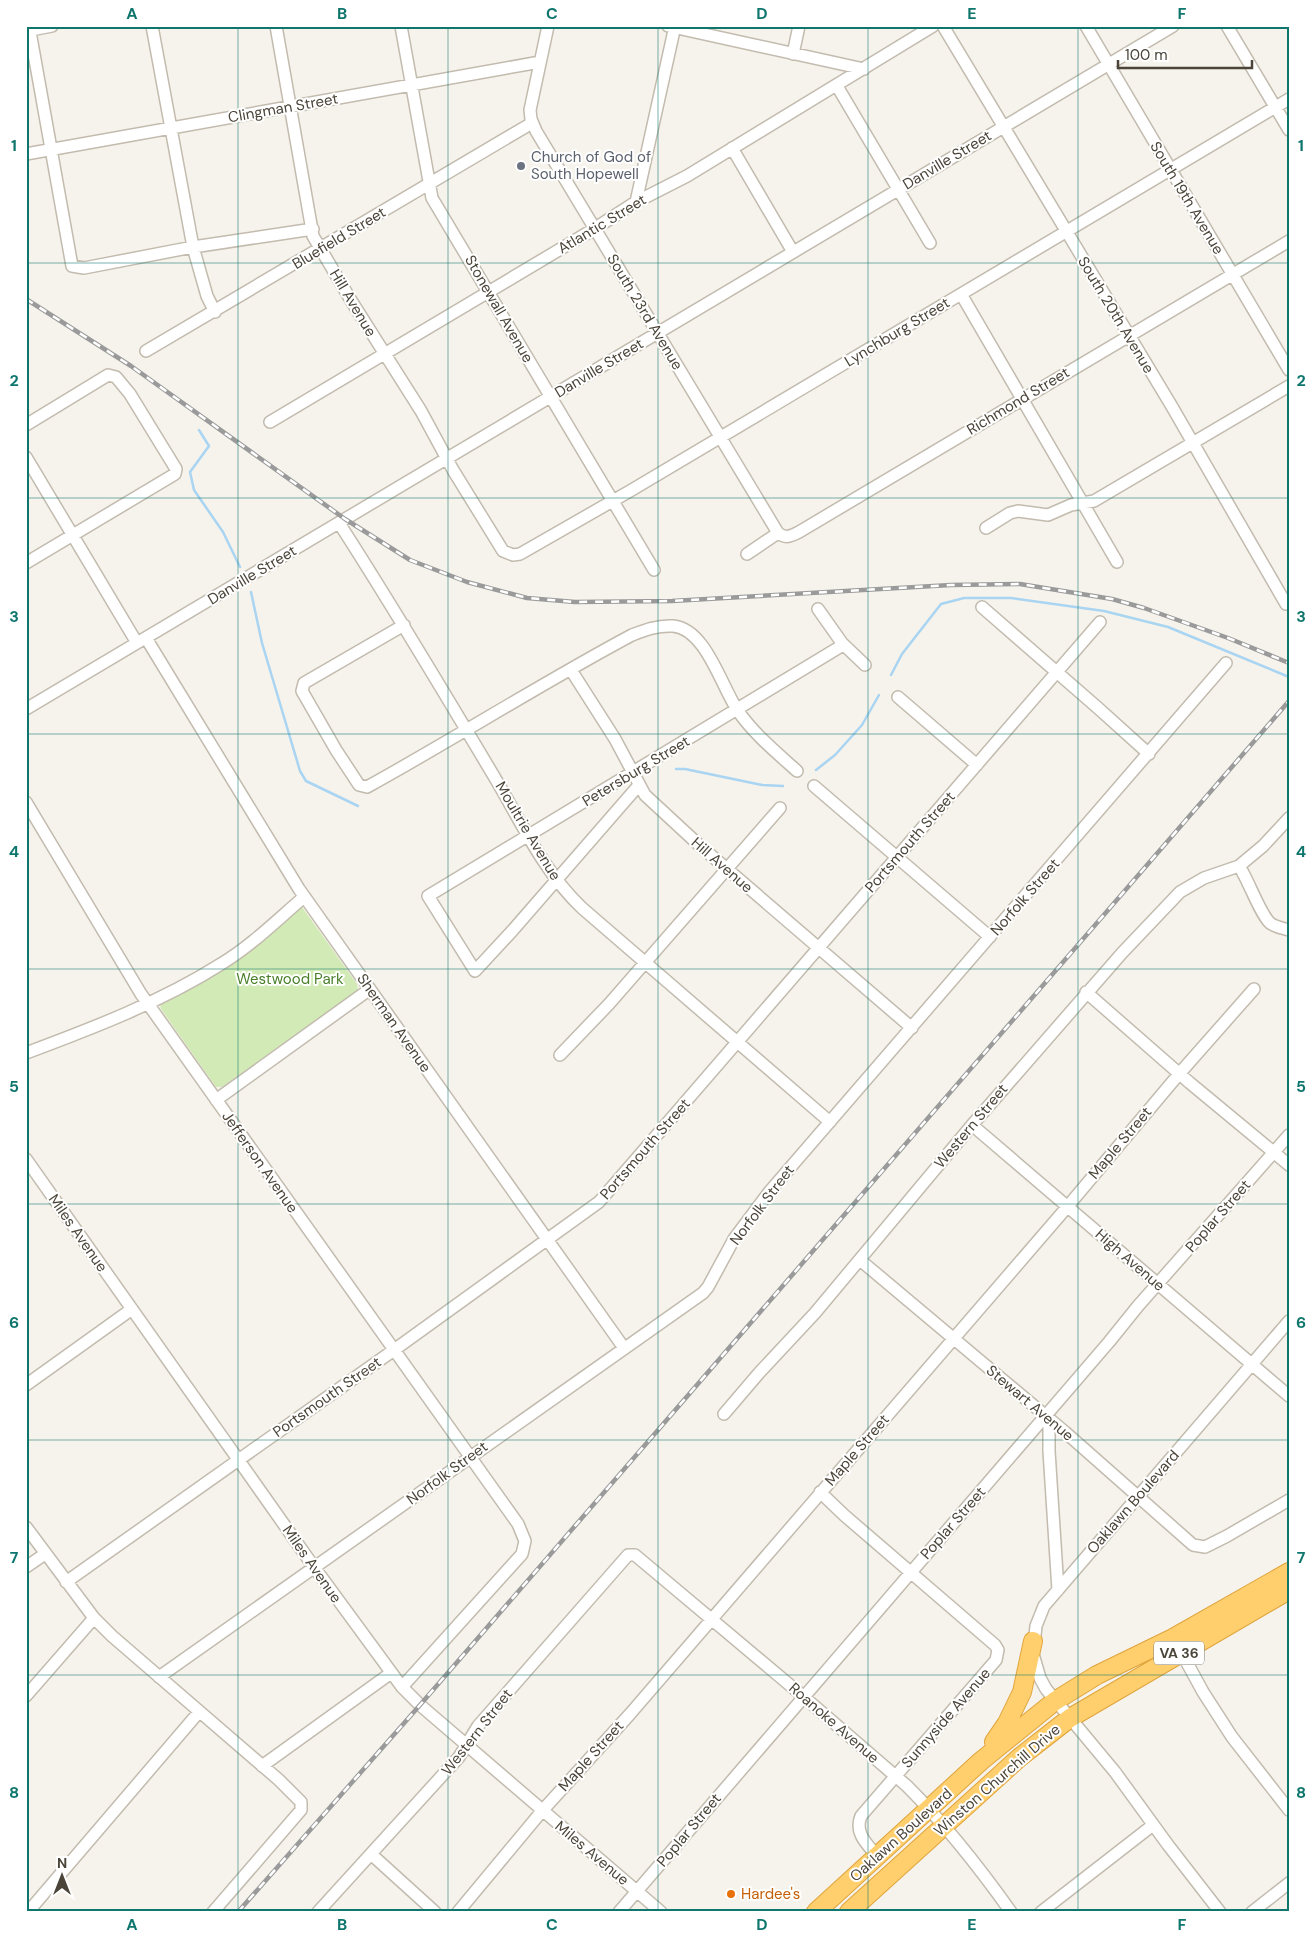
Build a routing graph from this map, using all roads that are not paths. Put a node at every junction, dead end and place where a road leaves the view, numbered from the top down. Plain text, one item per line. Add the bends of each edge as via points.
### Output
1 (52, 26) edge
2 (152, 26) edge
3 (276, 26) edge
4 (401, 26) edge
5 (548, 26) edge
6 (800, 26) edge
7 (932, 26) edge
8 (944, 26) edge
9 (1086, 26) edge
10 (1173, 26) edge
11 (1227, 26) edge
12 (672, 27) edge
13 (28, 29) edge
14 (793, 54) junction
15 (540, 62) junction
16 (1108, 64) junction
17 (864, 69) junction
18 (412, 85) junction
19 (837, 86) junction
20 (1289, 100) edge
21 (291, 107) junction
22 (1275, 108) junction
23 (532, 124) junction
24 (1004, 127) junction
25 (171, 128) junction
26 (1289, 130) edge
27 (732, 148) junction
28 (51, 150) junction
29 (26, 154) edge
30 (1170, 170) junction
31 (430, 184) junction
32 (898, 190) junction
33 (636, 202) junction
34 (313, 229) junction
35 (594, 229) junction
36 (1066, 232) junction
37 (1289, 241) edge
38 (930, 243) dead end
39 (193, 248) junction
40 (321, 250) junction
41 (793, 252) junction
42 (1232, 275) junction
43 (489, 292) junction
44 (961, 294) junction
45 (215, 312) junction
46 (657, 333) junction
47 (1128, 336) junction
48 (146, 352) dead end
49 (384, 354) junction
50 (1289, 370) edge
51 (1289, 386) edge
52 (550, 397) junction
53 (1022, 398) junction
54 (270, 422) dead end
55 (26, 425) edge
56 (720, 437) junction
57 (1192, 443) junction
58 (26, 456) edge
59 (447, 459) junction
60 (614, 500) junction
61 (1083, 504) junction
62 (339, 523) junction
63 (986, 528) dead end
64 (778, 533) junction
65 (73, 535) junction
66 (503, 552) joint
67 (747, 554) dead end
68 (1117, 562) dead end
69 (26, 563) edge
70 (654, 570) dead end
71 (1286, 604) dead end
72 (982, 607) dead end
73 (818, 609) dead end
74 (1100, 622) dead end
75 (404, 625) junction
76 (142, 641) junction
77 (843, 645) junction
78 (1226, 663) dead end
79 (865, 665) dead end
80 (571, 670) junction
81 (1056, 672) junction
82 (898, 697) dead end
83 (26, 709) edge
84 (737, 710) junction
85 (467, 730) junction
86 (1149, 754) junction
87 (977, 765) junction
88 (796, 771) dead end
89 (632, 773) junction
90 (639, 785) junction
91 (814, 786) dead end
92 (26, 802) edge
93 (780, 808) dead end
94 (1289, 818) edge
95 (529, 836) junction
96 (897, 857) junction
97 (1240, 866) junction
98 (726, 869) junction
99 (556, 880) junction
100 (304, 897) junction
101 (1289, 930) edge
102 (990, 937) junction
103 (818, 949) junction
104 (646, 962) junction
105 (370, 989) junction
106 (1254, 989) dead end
107 (1086, 992) junction
108 (148, 1003) junction
109 (912, 1028) junction
110 (738, 1043) junction
111 (26, 1053) edge
112 (560, 1055) dead end
113 (1179, 1074) junction
114 (216, 1100) junction
115 (830, 1122) junction
116 (972, 1125) junction
117 (1289, 1135) edge
118 (1274, 1152) junction
119 (26, 1159) edge
120 (1289, 1165) edge
121 (1068, 1206) junction
122 (548, 1240) junction
123 (860, 1260) junction
124 (1158, 1284) junction
125 (132, 1309) junction
126 (1289, 1321) edge
127 (952, 1339) junction
128 (624, 1348) junction
129 (394, 1350) junction
130 (1252, 1365) junction
131 (26, 1385) edge
132 (1289, 1396) edge
133 (724, 1414) dead end
134 (1046, 1416) junction
135 (469, 1457) junction
136 (239, 1459) junction
137 (820, 1492) junction
138 (1138, 1496) junction
139 (1289, 1500) edge
140 (26, 1527) edge
141 (45, 1554) junction
142 (635, 1555) joint
143 (26, 1567) edge
144 (314, 1567) junction
145 (911, 1572) junction
146 (1289, 1572) edge
147 (66, 1582) junction
148 (1058, 1590) junction
149 (1289, 1590) edge
150 (94, 1618) junction
151 (711, 1619) junction
152 (1033, 1642) junction
153 (1177, 1645) junction
154 (391, 1674) junction
155 (159, 1678) junction
156 (402, 1687) junction
157 (26, 1696) edge
158 (804, 1696) junction
159 (1055, 1701) junction
160 (199, 1712) junction
161 (1070, 1718) junction
162 (467, 1745) junction
163 (981, 1761) junction
164 (262, 1766) junction
165 (896, 1776) junction
166 (930, 1808) junction
167 (1289, 1810) edge
168 (542, 1811) junction
169 (944, 1825) junction
170 (1153, 1825) junction
171 (371, 1854) junction
172 (877, 1856) junction
173 (1289, 1883) edge
174 (636, 1891) junction
175 (853, 1910) edge
176 (28, 1912) edge
177 (213, 1912) edge
178 (318, 1912) edge
179 (435, 1912) edge
180 (458, 1912) edge
181 (619, 1912) edge
182 (661, 1912) edge
183 (816, 1912) edge
184 (1011, 1912) edge
185 (1041, 1912) edge
186 (1220, 1912) edge
187 (1252, 1912) edge

1 - 13 street
2 - 25 street
3 - 21 street, Hill Avenue
4 - 18 street, Stonewall Avenue
5 - 15 street
6 - 14 street
7 - 17 street, Atlantic Street
8 - 24 street, South 20th Avenue
9 - 16 street, South 19th Avenue
10 - 16 street, Danville Street
11 - 22 street
12 - 14 street
12 - 33 street
13 - 28 street
14 - 17 street
15 - 18 street, Clingman Street
15 - 23 street via 530,110
16 - 24 street, Danville Street
16 - 30 street, South 19th Avenue
17 - 19 street, Atlantic Street
18 - 21 street, Clingman Street
18 - 31 street, Stonewall Avenue
19 - 27 street, Atlantic Street
19 - 32 street
20 - 22 street, Lynchburg Street
21 - 25 street, Clingman Street
21 - 34 street, Hill Avenue
22 - 26 street
22 - 30 street, Lynchburg Street
23 - 31 street, Bluefield Street
23 - 35 street, South 23rd Avenue
24 - 32 street, Danville Street
24 - 36 street, South 20th Avenue
25 - 28 street, Clingman Street
25 - 39 street
27 - 33 street, Atlantic Street
27 - 41 street
28 - 29 street, Clingman Street
28 - 39 street via 72,266 84,268
30 - 36 street, Lynchburg Street
30 - 42 street, South 19th Avenue
31 - 40 street, Bluefield Street
31 - 43 street, Stonewall Avenue via 436,205
32 - 38 street
32 - 41 street, Danville Street
33 - 35 street, Atlantic Street
34 - 39 street
34 - 40 street, Hill Avenue
35 - 43 street, Atlantic Street
35 - 46 street, South 23rd Avenue
36 - 44 street, Lynchburg Street
36 - 47 street, South 20th Avenue
37 - 42 street, Richmond Street
39 - 45 street
40 - 45 street, Bluefield Street
40 - 49 street, Hill Avenue
41 - 46 street, Danville Street
42 - 47 street, Richmond Street
42 - 50 street, South 19th Avenue
43 - 49 street, Atlantic Street
43 - 52 street, Stonewall Avenue
44 - 53 street
44 - 56 street, Lynchburg Street
45 - 48 street, Bluefield Street
46 - 52 street, Danville Street
46 - 56 street, South 23rd Avenue
47 - 53 street, Richmond Street
47 - 57 street, South 20th Avenue
49 - 54 street, Atlantic Street
49 - 59 street, Hill Avenue
51 - 57 street
52 - 59 street, Danville Street
52 - 60 street, Stonewall Avenue
53 - 61 street
53 - 64 street, Richmond Street via 799,532 788,537
55 - 65 street via 112,375 130,394 176,469 175,474
56 - 60 street, Lynchburg Street
56 - 64 street, South 23rd Avenue
57 - 61 street via 1094,501
57 - 71 street, South 20th Avenue
58 - 65 street, Sherman Avenue
59 - 62 street, Danville Street
59 - 66 street, Hill Avenue
60 - 66 street, Lynchburg Street via 520,554
60 - 70 street, Stonewall Avenue
61 - 63 street via 1070,505 1048,515 1018,511
61 - 68 street
62 - 75 street, Moultrie Avenue
62 - 76 street, Danville Street
64 - 67 street, Richmond Street
65 - 69 street
65 - 76 street, Sherman Avenue
72 - 81 street
73 - 77 street
74 - 81 street, Portsmouth Street
75 - 85 street, Moultrie Avenue
75 - 85 street via 302,686 336,750 359,785 367,787
76 - 83 street, Danville Street
76 - 100 street, Sherman Avenue
77 - 79 street
77 - 84 street, Petersburg Street
78 - 86 street, Norfolk Street
80 - 84 street via 632,635 658,627 684,629 699,641
80 - 85 street
80 - 89 street, Hill Avenue
81 - 86 street
81 - 87 street, Portsmouth Street
82 - 87 street
84 - 88 street via 757,735
84 - 89 street, Petersburg Street
85 - 95 street, Moultrie Avenue
86 - 102 street, Norfolk Street
87 - 96 street, Portsmouth Street
89 - 90 street, Hill Avenue
89 - 95 street, Petersburg Street
90 - 98 street, Hill Avenue via 645,795
90 - 99 street
91 - 96 street
92 - 108 street, Jefferson Avenue
93 - 98 street
94 - 97 street
95 - 99 street, Moultrie Avenue
95 - 99 street, Petersburg Street via 428,896 475,971
96 - 102 street
96 - 103 street, Portsmouth Street
97 - 101 street via 1265,917 1274,926
97 - 107 street, Western Street via 1204,878 1180,892
98 - 103 street, Hill Avenue
98 - 104 street
99 - 104 street, Moultrie Avenue via 582,908
100 - 105 street, Sherman Avenue
100 - 108 street via 229,959
102 - 109 street, Norfolk Street
103 - 109 street, Hill Avenue
103 - 110 street, Portsmouth Street
104 - 110 street, Moultrie Avenue
104 - 112 street
105 - 114 street
105 - 122 street, Sherman Avenue
106 - 113 street, Maple Street
107 - 113 street
107 - 116 street, Western Street
108 - 111 street
108 - 114 street, Jefferson Avenue
109 - 115 street, Norfolk Street
110 - 115 street, Moultrie Avenue
110 - 122 street, Portsmouth Street via 605,1196
113 - 118 street
113 - 121 street, Maple Street
114 - 129 street, Jefferson Avenue
115 - 128 street, Norfolk Street via 746,1220 703,1293
116 - 121 street, High Avenue
116 - 123 street, Western Street
117 - 118 street, Poplar Street
118 - 120 street
118 - 124 street, Poplar Street
119 - 125 street, Miles Avenue
121 - 124 street, High Avenue
121 - 127 street, Maple Street
122 - 128 street, Sherman Avenue
122 - 129 street, Portsmouth Street
123 - 127 street, Stewart Avenue
123 - 133 street, Western Street
124 - 130 street, High Avenue
124 - 134 street, Poplar Street
125 - 131 street
125 - 136 street, Miles Avenue
126 - 130 street, Oaklawn Boulevard
127 - 134 street, Stewart Avenue
127 - 137 street, Maple Street
128 - 135 street, Norfolk Street
129 - 135 street, Jefferson Avenue
129 - 136 street, Portsmouth Street
130 - 132 street, High Avenue
130 - 138 street, Oaklawn Boulevard
134 - 138 street, Stewart Avenue
134 - 145 street, Poplar Street
134 - 148 street
135 - 144 street, Norfolk Street
135 - 156 street, Jefferson Avenue via 518,1524 525,1541 522,1554
136 - 144 street, Miles Avenue
136 - 147 street, Portsmouth Street
137 - 145 street, Sunnyside Avenue
137 - 151 street, Maple Street
138 - 139 street, Stewart Avenue via 1193,1546 1199,1547 1227,1536
138 - 148 street, Oaklawn Boulevard
140 - 141 street
141 - 143 street
141 - 147 street
142 - 151 street, Roanoke Avenue
142 - 162 street, Western Street via 628,1555 478,1726
144 - 154 street, Miles Avenue
144 - 155 street, Norfolk Street
145 - 158 street, Poplar Street
145 - 165 street, Sunnyside Avenue via 995,1644 998,1656
146 - 153 highway, Winston Churchill Drive / VA 36
147 - 150 street
148 - 152 street, Oaklawn Boulevard via 1040,1614
149 - 153 highway, Winston Churchill Drive / VA 36
150 - 155 street
150 - 157 street
151 - 158 street, Roanoke Avenue
151 - 168 street, Maple Street
152 - 159 street, Oaklawn Boulevard via 1040,1678
152 - 163 highway via 1022,1692 1008,1723
153 - 159 highway, Winston Churchill Drive / VA 36 via 1097,1675
153 - 161 highway, Winston Churchill Drive / VA 36
153 - 167 street via 1232,1737
154 - 156 street, Miles Avenue
154 - 164 street
155 - 160 street
156 - 162 street, Miles Avenue
158 - 165 street, Roanoke Avenue
158 - 174 street, Poplar Street
159 - 161 street, Oaklawn Boulevard
159 - 163 highway, Oaklawn Boulevard / VA 36
160 - 164 street
160 - 176 street
161 - 169 highway, Winston Churchill Drive / VA 36 via 1020,1757
161 - 170 street
162 - 168 street, Miles Avenue
162 - 171 street, Western Street
163 - 166 highway, Oaklawn Boulevard / VA 36
164 - 177 street via 291,1791 302,1806
165 - 166 street, Roanoke Avenue
165 - 172 street, Sunnyside Avenue via 859,1822 860,1834
166 - 169 street, Roanoke Avenue
166 - 172 highway, Oaklawn Boulevard / VA 36
168 - 174 street, Miles Avenue
168 - 180 street, Maple Street
169 - 175 highway, Winston Churchill Drive / VA 36
169 - 184 street, Roanoke Avenue
170 - 185 street
170 - 186 street
171 - 178 street, Western Street
171 - 179 street
172 - 183 highway, Oaklawn Boulevard / VA 36
173 - 187 street
174 - 181 street, Poplar Street
174 - 182 street, Miles Avenue

